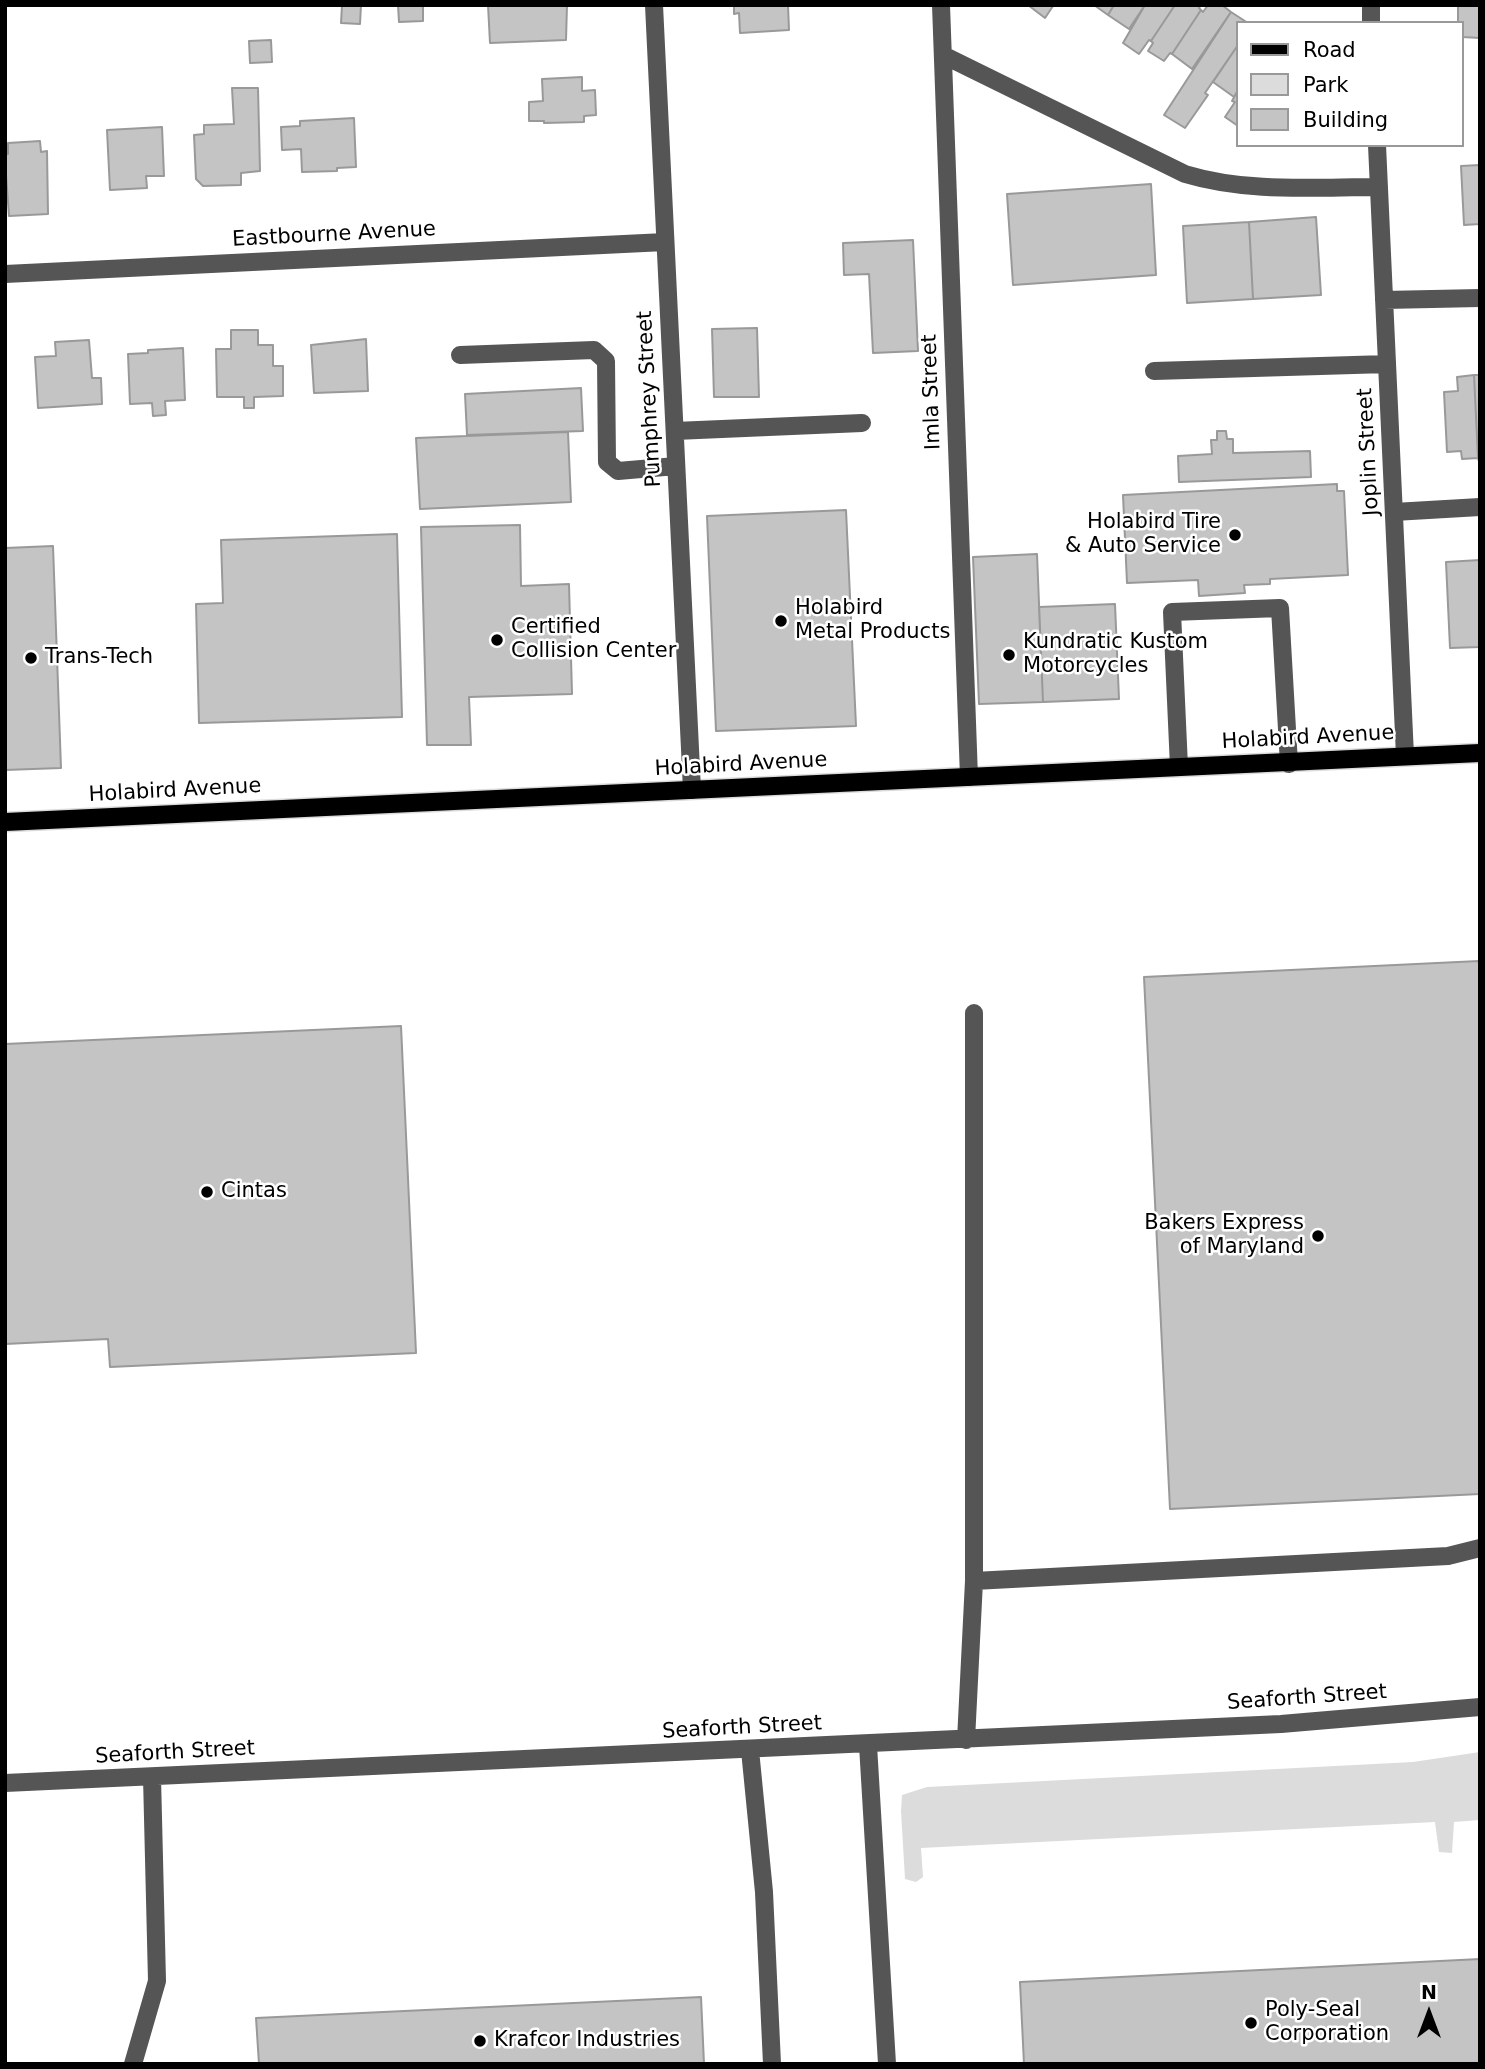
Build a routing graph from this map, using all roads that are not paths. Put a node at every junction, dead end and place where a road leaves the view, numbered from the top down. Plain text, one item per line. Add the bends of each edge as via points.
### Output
1 (654, 5) edge
2 (941, 5) edge
3 (943, 55) junction
4 (1377, 147) edge
5 (1379, 187) junction
6 (665, 242) junction
7 (5, 274) edge
8 (1480, 299) edge
9 (1384, 300) junction
10 (460, 355) dead end
11 (1387, 363) junction
12 (1154, 371) dead end
13 (862, 423) dead end
14 (675, 431) junction
15 (676, 466) junction
16 (1480, 507) edge
17 (1394, 512) junction
18 (1480, 753) edge
19 (1405, 757) junction
20 (1289, 764) junction
21 (1179, 767) junction
22 (969, 777) junction
23 (692, 790) junction
24 (5, 822) edge
25 (974, 1013) dead end
26 (1480, 1548) edge
27 (974, 1581) junction
28 (1480, 1706) edge
29 (966, 1740) junction
30 (868, 1745) junction
31 (750, 1750) junction
32 (152, 1777) junction
33 (5, 1783) edge
34 (133, 2064) edge
35 (772, 2064) edge
36 (887, 2064) edge

1 - 6 street, Pumphrey Street
2 - 3 street, Imla Street
3 - 5 street via 1185,174 1248,187
3 - 22 street, Imla Street
4 - 5 street, Joplin Street
5 - 9 street, Joplin Street
6 - 7 street, Eastbourne Avenue
6 - 14 street, Pumphrey Street
8 - 9 street
9 - 11 street, Joplin Street
10 - 15 street via 594,350 606,361 607,462 618,471
11 - 12 street
11 - 17 street, Joplin Street
13 - 14 street
14 - 15 street, Pumphrey Street
15 - 23 street, Pumphrey Street
16 - 17 street
17 - 19 street, Joplin Street
18 - 19 main road, Holabird Avenue
19 - 20 main road, Holabird Avenue
20 - 21 main road, Holabird Avenue
20 - 21 street via 1280,608 1171,612
21 - 22 main road, Holabird Avenue
22 - 23 main road, Holabird Avenue
23 - 24 main road, Holabird Avenue
25 - 27 street
26 - 27 street via 1448,1556
27 - 29 street
28 - 29 street, Seaforth Street via 1281,1724
29 - 30 street, Seaforth Street
30 - 31 street, Seaforth Street
30 - 36 street
31 - 32 street, Seaforth Street
31 - 35 street via 764,1892
32 - 33 street, Seaforth Street
32 - 34 street via 157,1981

